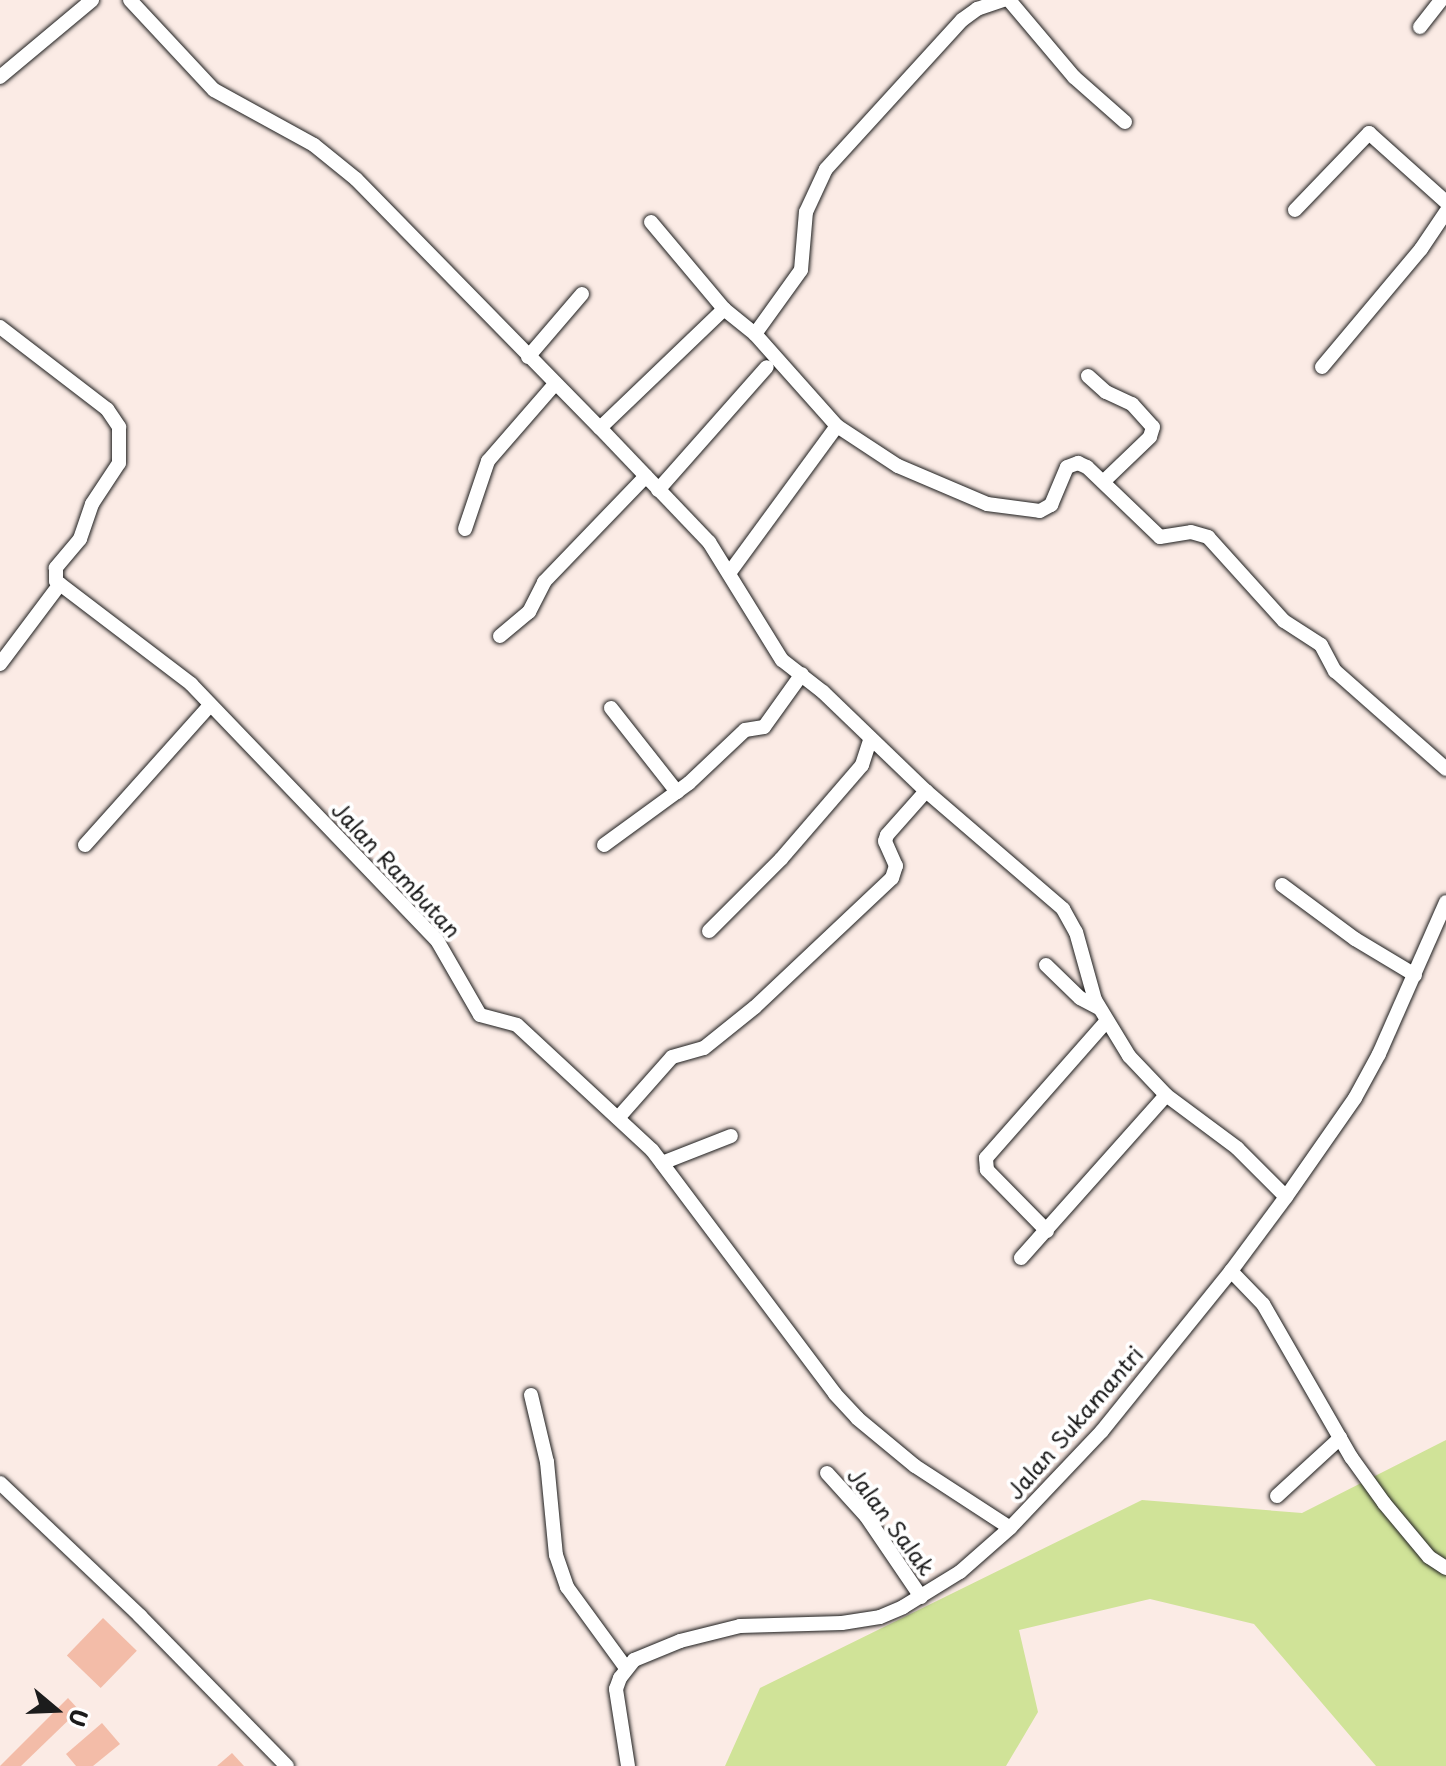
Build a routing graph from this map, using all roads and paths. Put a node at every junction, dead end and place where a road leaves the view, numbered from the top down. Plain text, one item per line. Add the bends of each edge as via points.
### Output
1 (92, 0) edge
2 (130, 0) edge
3 (1006, 0) edge
4 (1441, 0) edge
5 (1420, 27) dead end
6 (0, 77) edge
7 (1125, 122) dead end
8 (1446, 202) edge
9 (1295, 210) dead end
10 (1446, 212) edge
11 (651, 222) dead end
12 (582, 294) dead end
13 (724, 309) junction
14 (0, 327) edge
15 (755, 334) junction
16 (528, 357) junction
17 (767, 367) dead end
18 (1322, 367) dead end
19 (1088, 376) dead end
20 (555, 384) junction
21 (837, 426) junction
22 (600, 428) junction
23 (646, 476) junction
24 (1103, 482) junction
25 (658, 490) junction
26 (465, 529) dead end
27 (730, 572) junction
28 (60, 584) junction
29 (500, 636) dead end
30 (0, 664) edge
31 (802, 674) junction
32 (210, 705) junction
33 (611, 708) dead end
34 (871, 738) junction
35 (1446, 769) edge
36 (926, 791) junction
37 (677, 792) junction
38 (85, 845) dead end
39 (604, 845) dead end
40 (1282, 885) dead end
41 (1446, 902) edge
42 (709, 931) dead end
43 (1046, 965) dead end
44 (1415, 975) junction
45 (1103, 1015) junction
46 (1166, 1095) junction
47 (618, 1118) junction
48 (731, 1136) dead end
49 (662, 1163) junction
50 (1286, 1197) junction
51 (1047, 1231) junction
52 (1021, 1258) dead end
53 (1231, 1271) junction
54 (531, 1395) dead end
55 (1340, 1438) junction
56 (827, 1473) dead end
57 (0, 1483) edge
58 (1277, 1496) dead end
59 (1010, 1528) junction
60 (1446, 1568) edge
61 (921, 1597) junction
62 (626, 1668) junction
63 (287, 1766) edge
64 (628, 1766) edge

1 - 6 street
2 - 16 street via 214,90 314,145 356,179
3 - 7 street via 1074,77
3 - 15 street via 962,20 826,169 806,212 801,270
4 - 5 street
8 - 9 street via 1369,133
10 - 18 street
11 - 13 street
12 - 16 street
13 - 15 street
13 - 22 street
14 - 28 street via 107,409 121,437 114,474 92,504 80,539 56,568
15 - 21 street
16 - 20 street
17 - 25 street
19 - 24 street via 1132,404 1153,427 1150,437
20 - 22 street
20 - 26 street via 488,461
21 - 24 street via 898,466 1000,508 1048,508 1067,467 1074,463
21 - 27 street
22 - 23 street
23 - 25 street
23 - 29 street via 544,582 529,612
24 - 35 street via 1162,538 1191,532 1213,540 1284,621 1321,645 1335,671
25 - 27 street via 709,542
27 - 31 street via 775,652
28 - 30 street
28 - 32 street, Jalan Rambutan via 175,671
31 - 34 street
31 - 37 street via 764,727 745,730
32 - 38 street
32 - 47 street, Jalan Rambutan via 438,942 477,1013 517,1025
33 - 37 street
34 - 36 street
34 - 42 street via 862,765 781,859
36 - 45 street via 1063,909 1076,932
36 - 47 street via 887,835 896,866 892,878 755,1007 704,1048 672,1057
37 - 39 street
40 - 44 street
41 - 44 street, Jalan Sukamantri
43 - 45 street
44 - 50 street, Jalan Sukamantri via 1355,1098
45 - 46 street via 1129,1056
45 - 51 street via 987,1154 987,1170
46 - 50 street via 1237,1148
46 - 51 street
47 - 49 street, Jalan Rambutan
48 - 49 street
49 - 59 street, Jalan Rambutan via 857,1418 915,1466
50 - 53 street, Jalan Sukamantri
51 - 52 street
53 - 55 street via 1263,1304
53 - 59 street, Jalan Sukamantri via 1102,1431
54 - 62 street via 547,1462 556,1555 567,1587
55 - 58 street
55 - 60 street via 1384,1503 1429,1557
56 - 61 street, Jalan Salak via 866,1516
57 - 63 street
59 - 61 street, Jalan Sukamantri via 960,1572
61 - 62 street, Jalan Sukamantri via 861,1621 715,1631 648,1652
62 - 64 street via 616,1700

